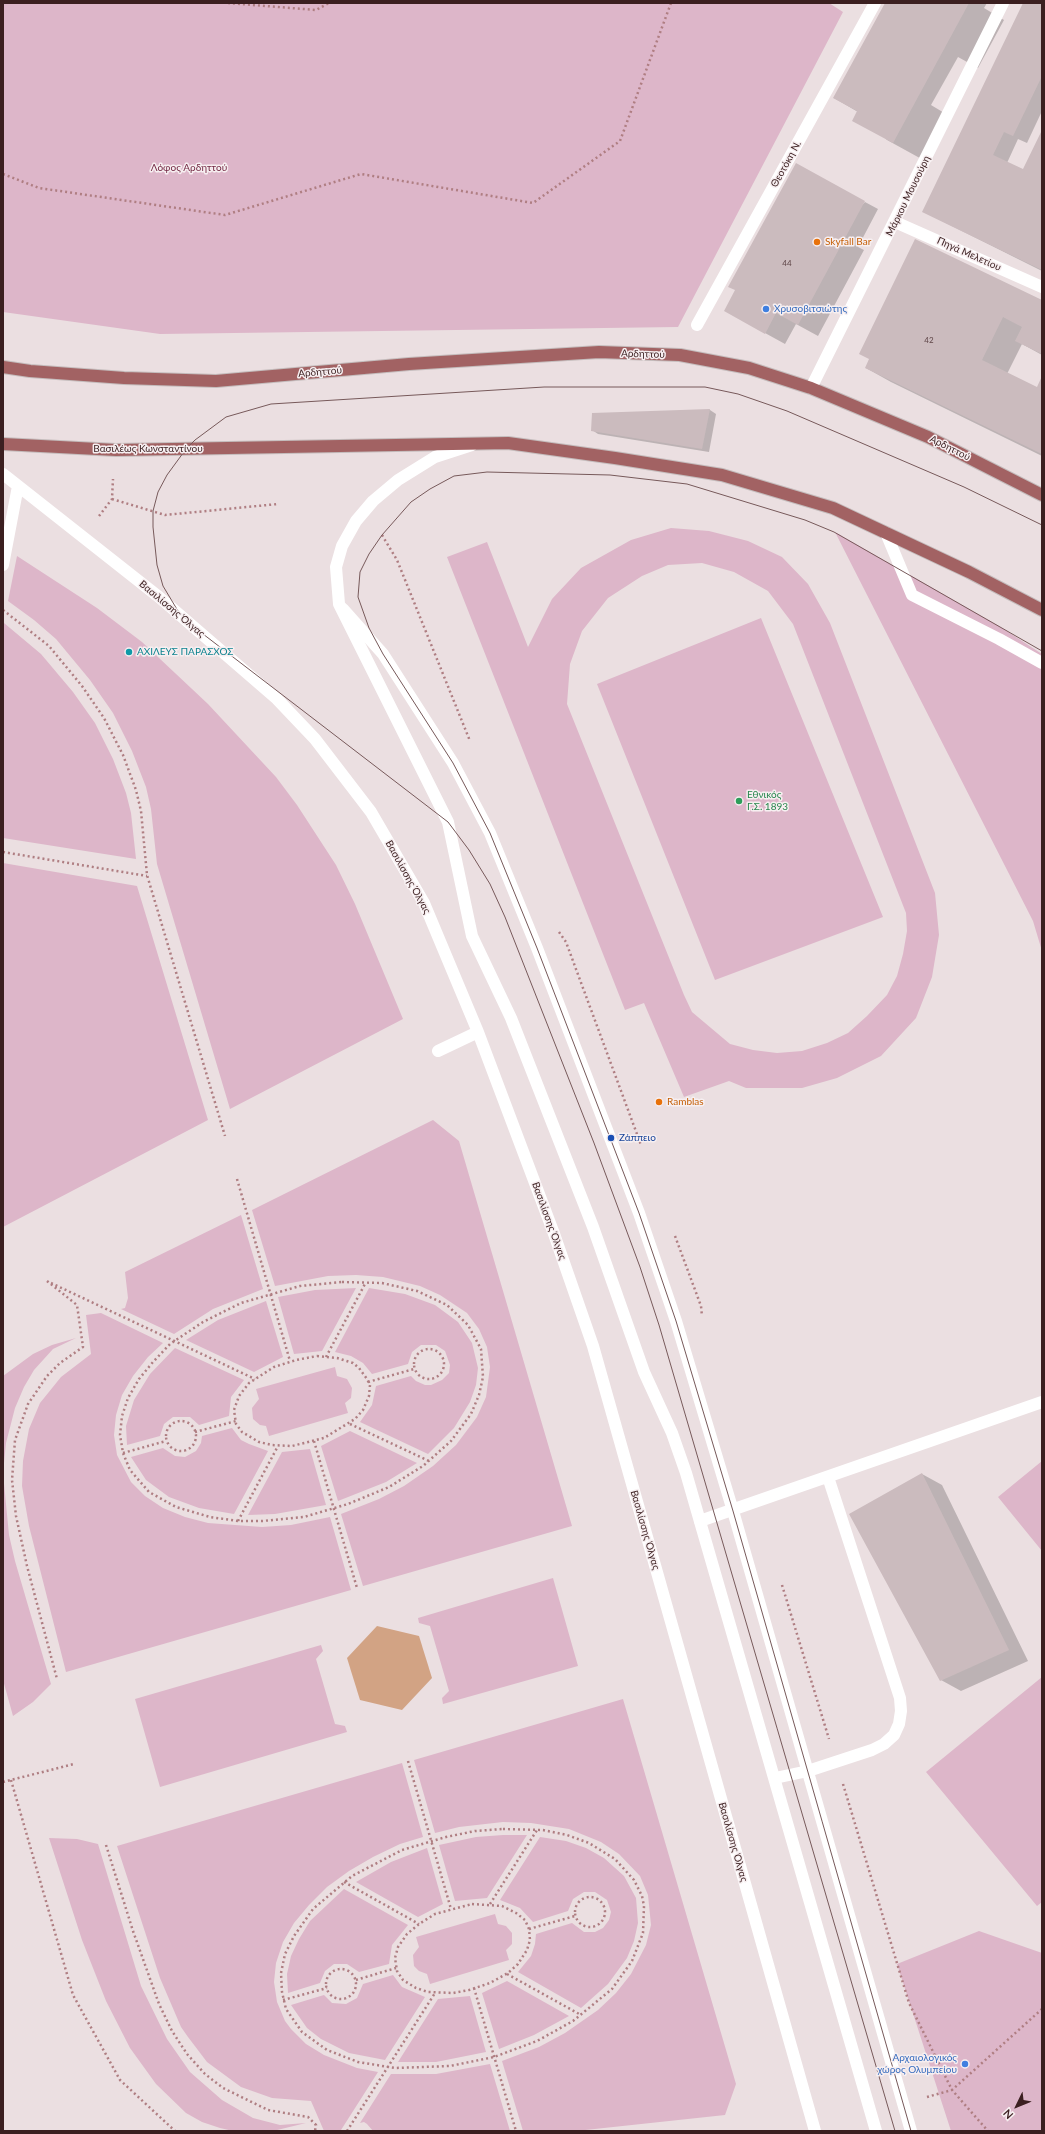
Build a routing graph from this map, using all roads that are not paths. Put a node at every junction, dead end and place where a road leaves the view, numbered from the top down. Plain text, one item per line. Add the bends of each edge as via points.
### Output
1 (875, 3) edge
2 (1003, 3) edge
3 (895, 222) junction
4 (1042, 287) edge
5 (697, 324) dead end
6 (3, 367) edge
7 (811, 388) junction
8 (3, 444) edge
9 (476, 444) junction
10 (3, 474) edge
11 (18, 486) junction
12 (1042, 495) edge
13 (886, 533) junction
14 (3, 565) edge
15 (339, 604) junction
16 (1042, 610) edge
17 (1042, 663) edge
18 (478, 1032) junction
19 (438, 1051) dead end
20 (1042, 1402) edge
21 (828, 1477) junction
22 (733, 1511) junction
23 (700, 1521) junction
24 (808, 1771) junction
25 (775, 1778) junction
26 (815, 2131) edge
27 (876, 2131) edge
28 (911, 2131) edge

1 - 5 street, Θεοτόκη Ν.
2 - 3 street, Μάρκου Μουσούρη
3 - 4 street, Πηγά Μελετίου
3 - 7 street, Μάρκου Μουσούρη
6 - 7 main road, Αρδηττού via 124,378 216,381 409,364 599,352 680,355 749,368
7 - 12 main road, Αρδηττού via 928,437
8 - 9 main road, Βασιλέως Κωνσταντίνου via 116,450
9 - 13 main road via 508,443 722,475 833,508
9 - 15 street via 435,457 398,480 372,501 356,521 342,546 336,567
10 - 11 street, Βασιλίσσης Όλγας
11 - 14 street
11 - 18 street, Βασιλίσσης Όλγας via 186,620 277,699 315,740 371,812 424,903
13 - 16 main road
13 - 17 street via 912,595
15 - 22 street via 383,654 453,763 490,833 538,948 656,1262
15 - 23 street via 448,822 472,936 514,1025 612,1277 644,1372 672,1434
18 - 19 street
18 - 26 street, Βασιλίσσης Όλγας via 593,1346
20 - 21 street
21 - 22 street
21 - 24 street via 900,1698 901,1711 894,1735 884,1744
22 - 23 street
22 - 24 street
23 - 25 street
24 - 25 street
24 - 28 street
25 - 27 street

